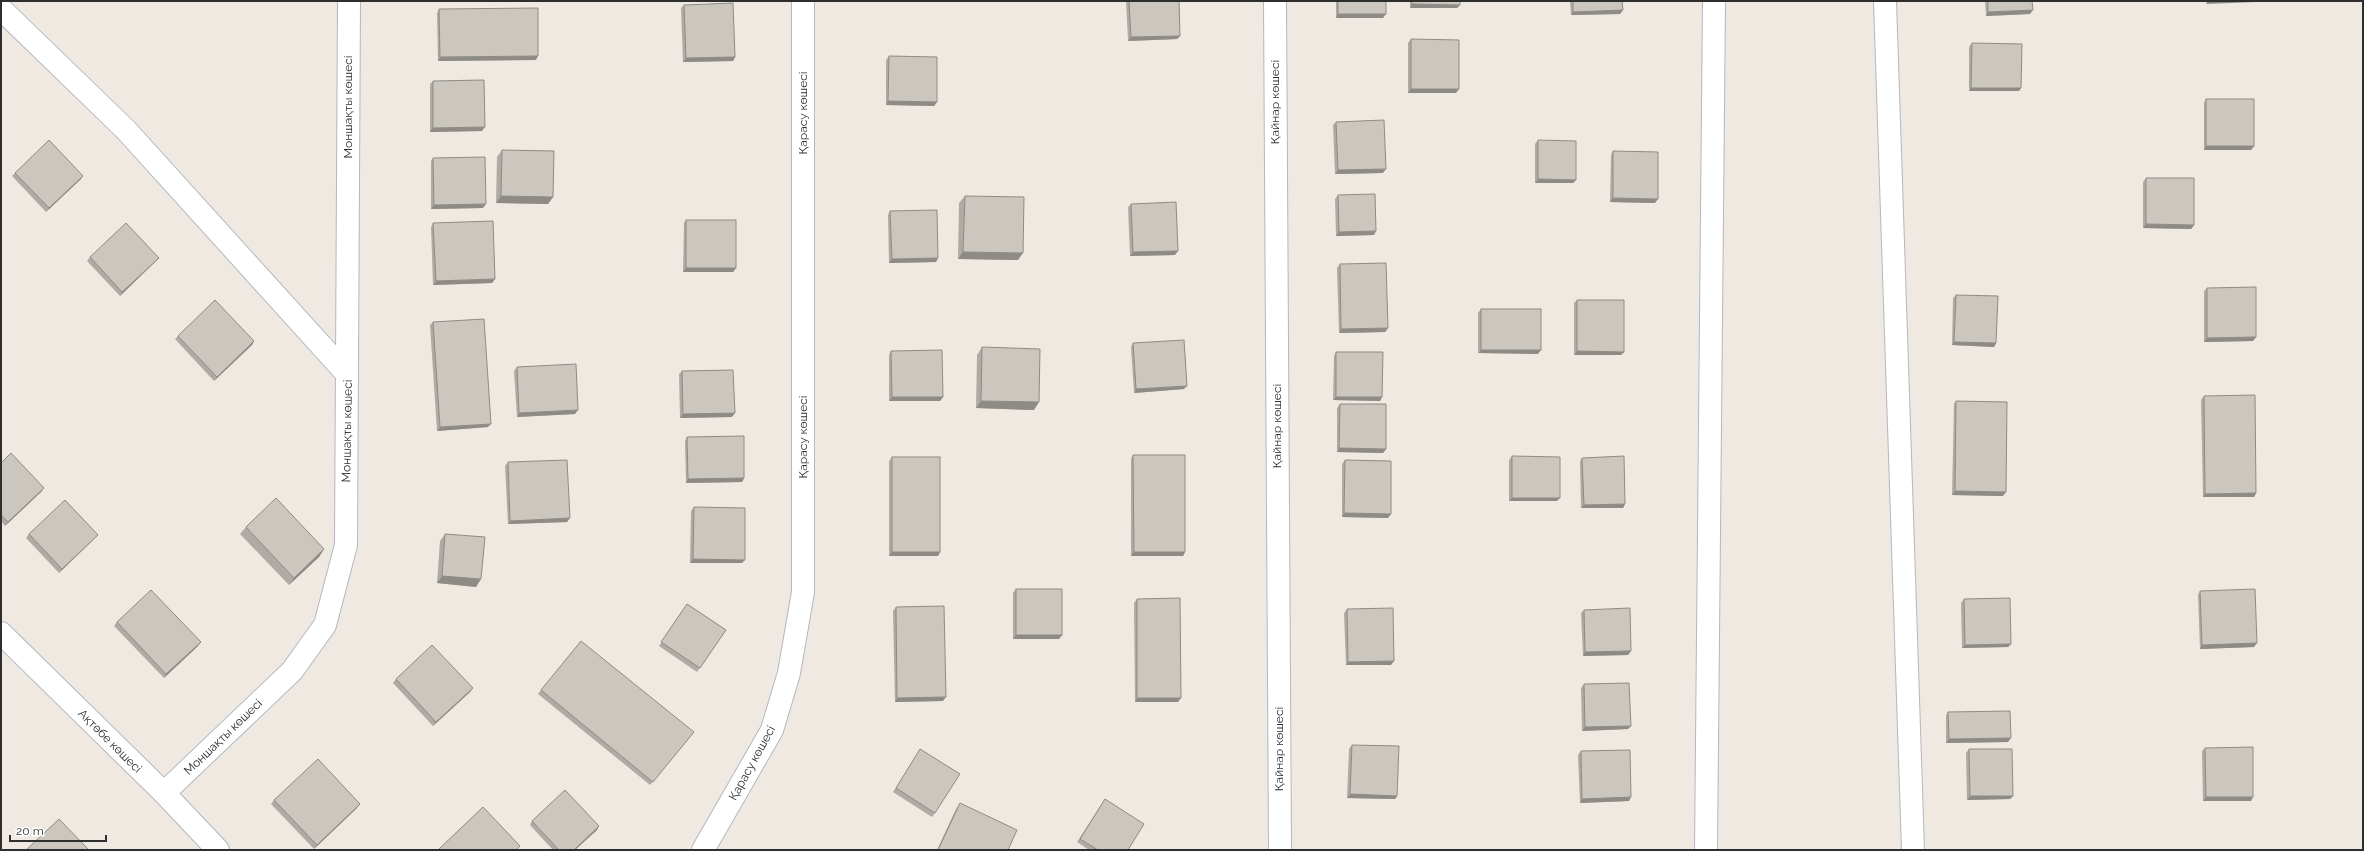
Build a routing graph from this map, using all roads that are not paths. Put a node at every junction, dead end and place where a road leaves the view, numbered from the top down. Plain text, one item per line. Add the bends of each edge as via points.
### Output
1 (349, 1) edge
2 (803, 1) edge
3 (1275, 1) edge
4 (1714, 1) edge
5 (1885, 1) edge
6 (1, 9) edge
7 (347, 374) junction
8 (1, 633) edge
9 (164, 793) junction
10 (218, 850) edge
11 (703, 850) edge
12 (1280, 850) edge
13 (1706, 850) edge
14 (1913, 850) edge

1 - 7 street, Моншақты көшесі
2 - 11 street, Қарасу көшесі via 803,592 789,673 772,730
3 - 12 street, Қайнар көшесі
4 - 13 street
5 - 14 street
6 - 7 street via 126,130
7 - 9 street, Моншақты көшесі via 346,545 324,625 292,671
8 - 9 street, Ақтөбе көшесі
9 - 10 street, Ақтөбе көшесі

